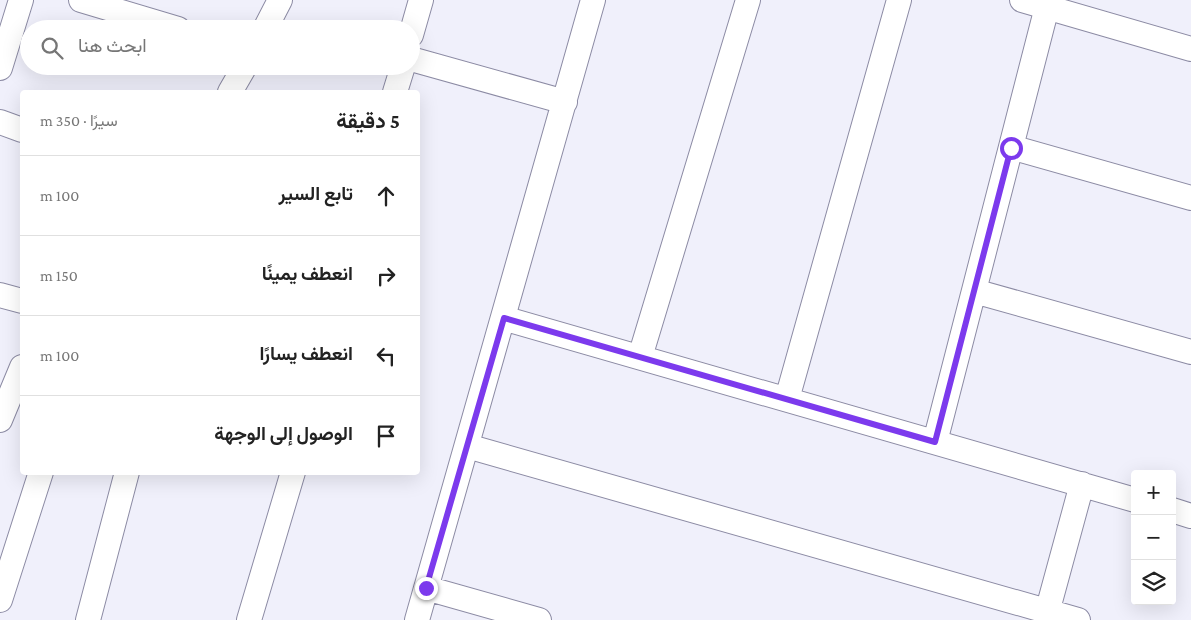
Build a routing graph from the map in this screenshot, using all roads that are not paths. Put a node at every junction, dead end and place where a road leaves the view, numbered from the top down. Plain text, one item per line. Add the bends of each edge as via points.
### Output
1 (21, 0) edge
2 (81, 0) edge
3 (280, 0) edge
4 (421, 0) edge
5 (593, 0) edge
6 (748, 0) edge
7 (899, 0) edge
8 (1022, 0) edge
9 (120, 6) edge
10 (1047, 7) junction
11 (155, 20) edge
12 (270, 20) edge
13 (415, 20) edge
14 (1191, 49) edge
15 (420, 62) edge
16 (0, 68) edge
17 (240, 75) edge
18 (400, 75) edge
19 (231, 90) edge
20 (396, 90) edge
21 (565, 102) junction
22 (0, 122) edge
23 (20, 129) edge
24 (1011, 148) junction
25 (1191, 198) edge
26 (974, 292) junction
27 (0, 294) edge
28 (20, 300) edge
29 (504, 318) junction
30 (1191, 352) edge
31 (640, 357) junction
32 (20, 371) edge
33 (787, 399) junction
34 (0, 420) edge
35 (935, 442) junction
36 (467, 446) junction
37 (40, 475) edge
38 (126, 475) edge
39 (292, 475) edge
40 (1082, 484) junction
41 (1131, 499) edge
42 (1176, 511) edge
43 (1191, 516) edge
44 (426, 588) junction
45 (0, 600) edge
46 (1046, 616) edge
47 (88, 620) edge
48 (249, 620) edge
49 (417, 620) edge
50 (539, 620) edge
51 (1078, 620) edge

1 - 16 street
2 - 9 street
3 - 12 street
4 - 13 street
5 - 21 street
6 - 31 street
7 - 33 street
8 - 10 street
9 - 11 street
10 - 14 street
10 - 24 street
15 - 21 street
17 - 19 street
18 - 20 street
21 - 29 street
22 - 23 street
24 - 25 street
24 - 26 street
26 - 30 street
26 - 35 street
27 - 28 street
29 - 31 street
29 - 36 street
31 - 33 street
32 - 34 street
33 - 35 street
35 - 40 street
36 - 44 street
36 - 46 street
37 - 45 street
38 - 47 street
39 - 48 street
40 - 41 street
40 - 46 street
42 - 43 street
44 - 49 street
44 - 50 street
46 - 51 street

